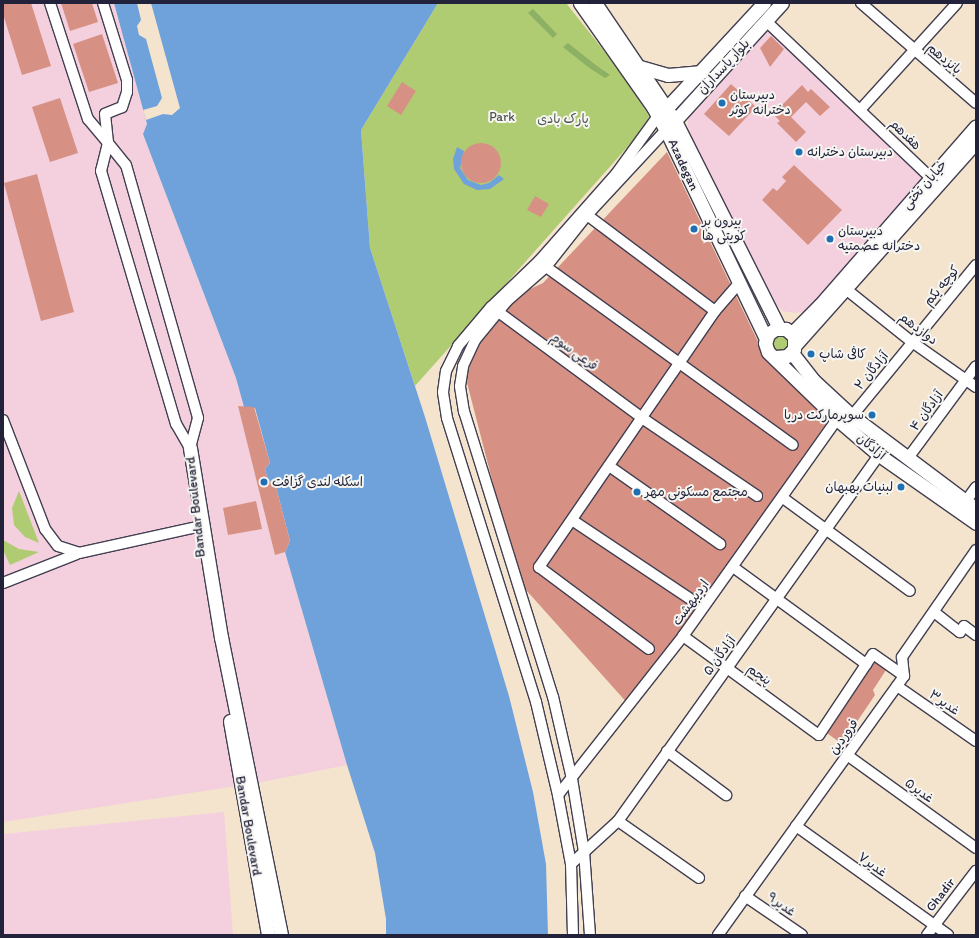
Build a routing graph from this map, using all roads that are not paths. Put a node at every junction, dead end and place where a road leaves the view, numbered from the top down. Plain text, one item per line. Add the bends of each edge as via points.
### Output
1 (50, 3) edge
2 (103, 3) edge
3 (580, 3) edge
4 (595, 3) edge
5 (764, 3) edge
6 (782, 3) edge
7 (861, 3) edge
8 (957, 3) edge
9 (766, 21) junction
10 (743, 26) junction
11 (753, 35) junction
12 (913, 51) junction
13 (640, 67) junction
14 (702, 72) junction
15 (976, 103) edge
16 (860, 110) junction
17 (663, 112) junction
18 (675, 121) junction
19 (976, 126) edge
20 (666, 130) junction
21 (976, 142) edge
22 (108, 143) junction
23 (932, 179) junction
24 (584, 213) junction
25 (542, 264) junction
26 (976, 265) edge
27 (740, 282) junction
28 (847, 290) junction
29 (491, 307) junction
30 (715, 312) junction
31 (766, 339) junction
32 (790, 339) junction
33 (912, 342) junction
34 (776, 357) junction
35 (680, 365) junction
36 (976, 366) edge
37 (966, 380) junction
38 (976, 387) edge
39 (852, 416) junction
40 (642, 418) junction
41 (837, 419) junction
42 (3, 420) edge
43 (793, 445) dead end
44 (190, 448) junction
45 (879, 454) junction
46 (908, 458) junction
47 (609, 466) junction
48 (976, 487) edge
49 (757, 496) dead end
50 (782, 498) junction
51 (971, 505) edge
52 (572, 520) junction
53 (976, 523) edge
54 (196, 527) junction
55 (826, 530) junction
56 (720, 544) dead end
57 (976, 550) edge
58 (79, 553) junction
59 (733, 568) junction
60 (3, 583) edge
61 (910, 591) dead end
62 (689, 598) dead end
63 (777, 599) junction
64 (934, 612) junction
65 (976, 635) edge
66 (683, 636) junction
67 (649, 648) dead end
68 (866, 664) junction
69 (727, 669) junction
70 (904, 676) junction
71 (897, 686) junction
72 (976, 741) edge
73 (668, 751) junction
74 (847, 755) junction
75 (572, 779) junction
76 (558, 795) junction
77 (726, 795) dead end
78 (618, 820) junction
79 (796, 826) junction
80 (976, 848) edge
81 (584, 852) junction
82 (571, 864) junction
83 (976, 871) edge
84 (699, 878) dead end
85 (745, 896) junction
86 (934, 925) junction
87 (268, 935) edge
88 (281, 935) edge
89 (573, 935) edge
90 (590, 935) edge
91 (718, 935) edge
92 (802, 935) edge
93 (927, 935) edge
94 (948, 935) edge

1 - 22 street via 88,120
2 - 22 street via 127,80 127,92 122,107 105,114
3 - 17 main road, Azadegan
4 - 13 main road, Azadegan
5 - 10 main road, بلوار پاسداران
6 - 9 main road, بلوار پاسداران
7 - 12 street, پانزدهم
8 - 12 street
9 - 11 main road, بلوار پاسداران
9 - 16 street, هفدهم
10 - 11 main road
10 - 14 main road, بلوار پاسداران
11 - 18 main road, بلوار پاسداران
12 - 15 street, پانزدهم
12 - 16 street
13 - 14 main road via 668,75
13 - 17 main road, Azadegan
14 - 17 main road, بلوار پاسداران
16 - 23 street, هفدهم
17 - 18 main road, Azadegan
17 - 20 main road, Azadegan
17 - 24 street
18 - 20 main road, بلوار پاسداران
18 - 32 main road, Azadegan
19 - 23 main road, خیابان تختی
20 - 24 street
20 - 27 main road, Azadegan
21 - 28 main road, خیابان تختی
22 - 44 street via 101,171 176,424
22 - 44 street via 126,165 198,418
23 - 32 main road, خیابان تختی
24 - 25 street
24 - 30 street
25 - 29 street
25 - 35 street
25 - 75 street via 475,340 463,366 460,386 464,412 553,697
26 - 33 street, کوچه یکم
27 - 30 street
27 - 31 main road, Azadegan
28 - 32 main road, خیابان تختی
28 - 33 street, دوازدهم
29 - 40 street, فرعی سوم
29 - 76 street via 458,346 451,359 443,392 448,418 536,702
30 - 35 street
31 - 32 main road via 771,331
31 - 34 main road, Azadegan via 768,352
32 - 34 main road via 782,358
32 - 39 main road, آزادگان via 813,380
33 - 37 street, دوازدهم
33 - 39 street, آزادگان ۲
34 - 41 main road, آزادگان
35 - 40 street
35 - 43 street
36 - 37 street, آزادگان ۴
37 - 38 street, دوازدهم
37 - 46 street, آزادگان ۴
39 - 46 main road, آزادگان
40 - 47 street
40 - 49 street, فرعی سوم
41 - 45 main road, آزادگان
41 - 50 street, اردیبهشت
42 - 58 street via 47,535 58,546
44 - 54 main road, Bandar Boulevard
44 - 88 main road, Bandar Boulevard via 220,629
45 - 53 main road, آزادگان
45 - 55 street, آزادگان ۵
46 - 51 main road, آزادگان
47 - 52 street
47 - 56 street
48 - 51 street
50 - 55 street
50 - 59 street, اردیبهشت
52 - 62 street
52 - 67 street via 539,567
54 - 58 street
54 - 87 main road, Bandar Boulevard
55 - 61 street
55 - 63 street, آزادگان ۵
57 - 64 street
58 - 60 street
59 - 63 street
59 - 66 street, اردیبهشت
63 - 68 street
63 - 69 street, آزادگان ۵
64 - 65 street via 960,632 964,626
64 - 70 street via 902,657
66 - 69 street, پنجم
66 - 75 street, اردیبهشت
68 - 69 street, پنجم via 819,735
68 - 70 street via 873,654
69 - 73 street, آزادگان ۵
70 - 71 street, فروردین
71 - 72 street, غدیر۳
71 - 74 street, فروردین
73 - 77 street
73 - 78 street, آزادگان ۵
74 - 79 street, فروردین
74 - 80 street, غدیر۵
75 - 76 street, اردیبهشت
75 - 81 street
76 - 82 street
78 - 81 street, آزادگان ۵
78 - 84 street
79 - 85 street, فروردین
79 - 86 street, غدیر۷
81 - 82 street, آزادگان ۵
81 - 90 street
82 - 89 street
83 - 86 street, Ghadir
85 - 91 street, فروردین
85 - 92 street, غدیر۹
86 - 93 street, Ghadir
86 - 94 street, غدیر۷

